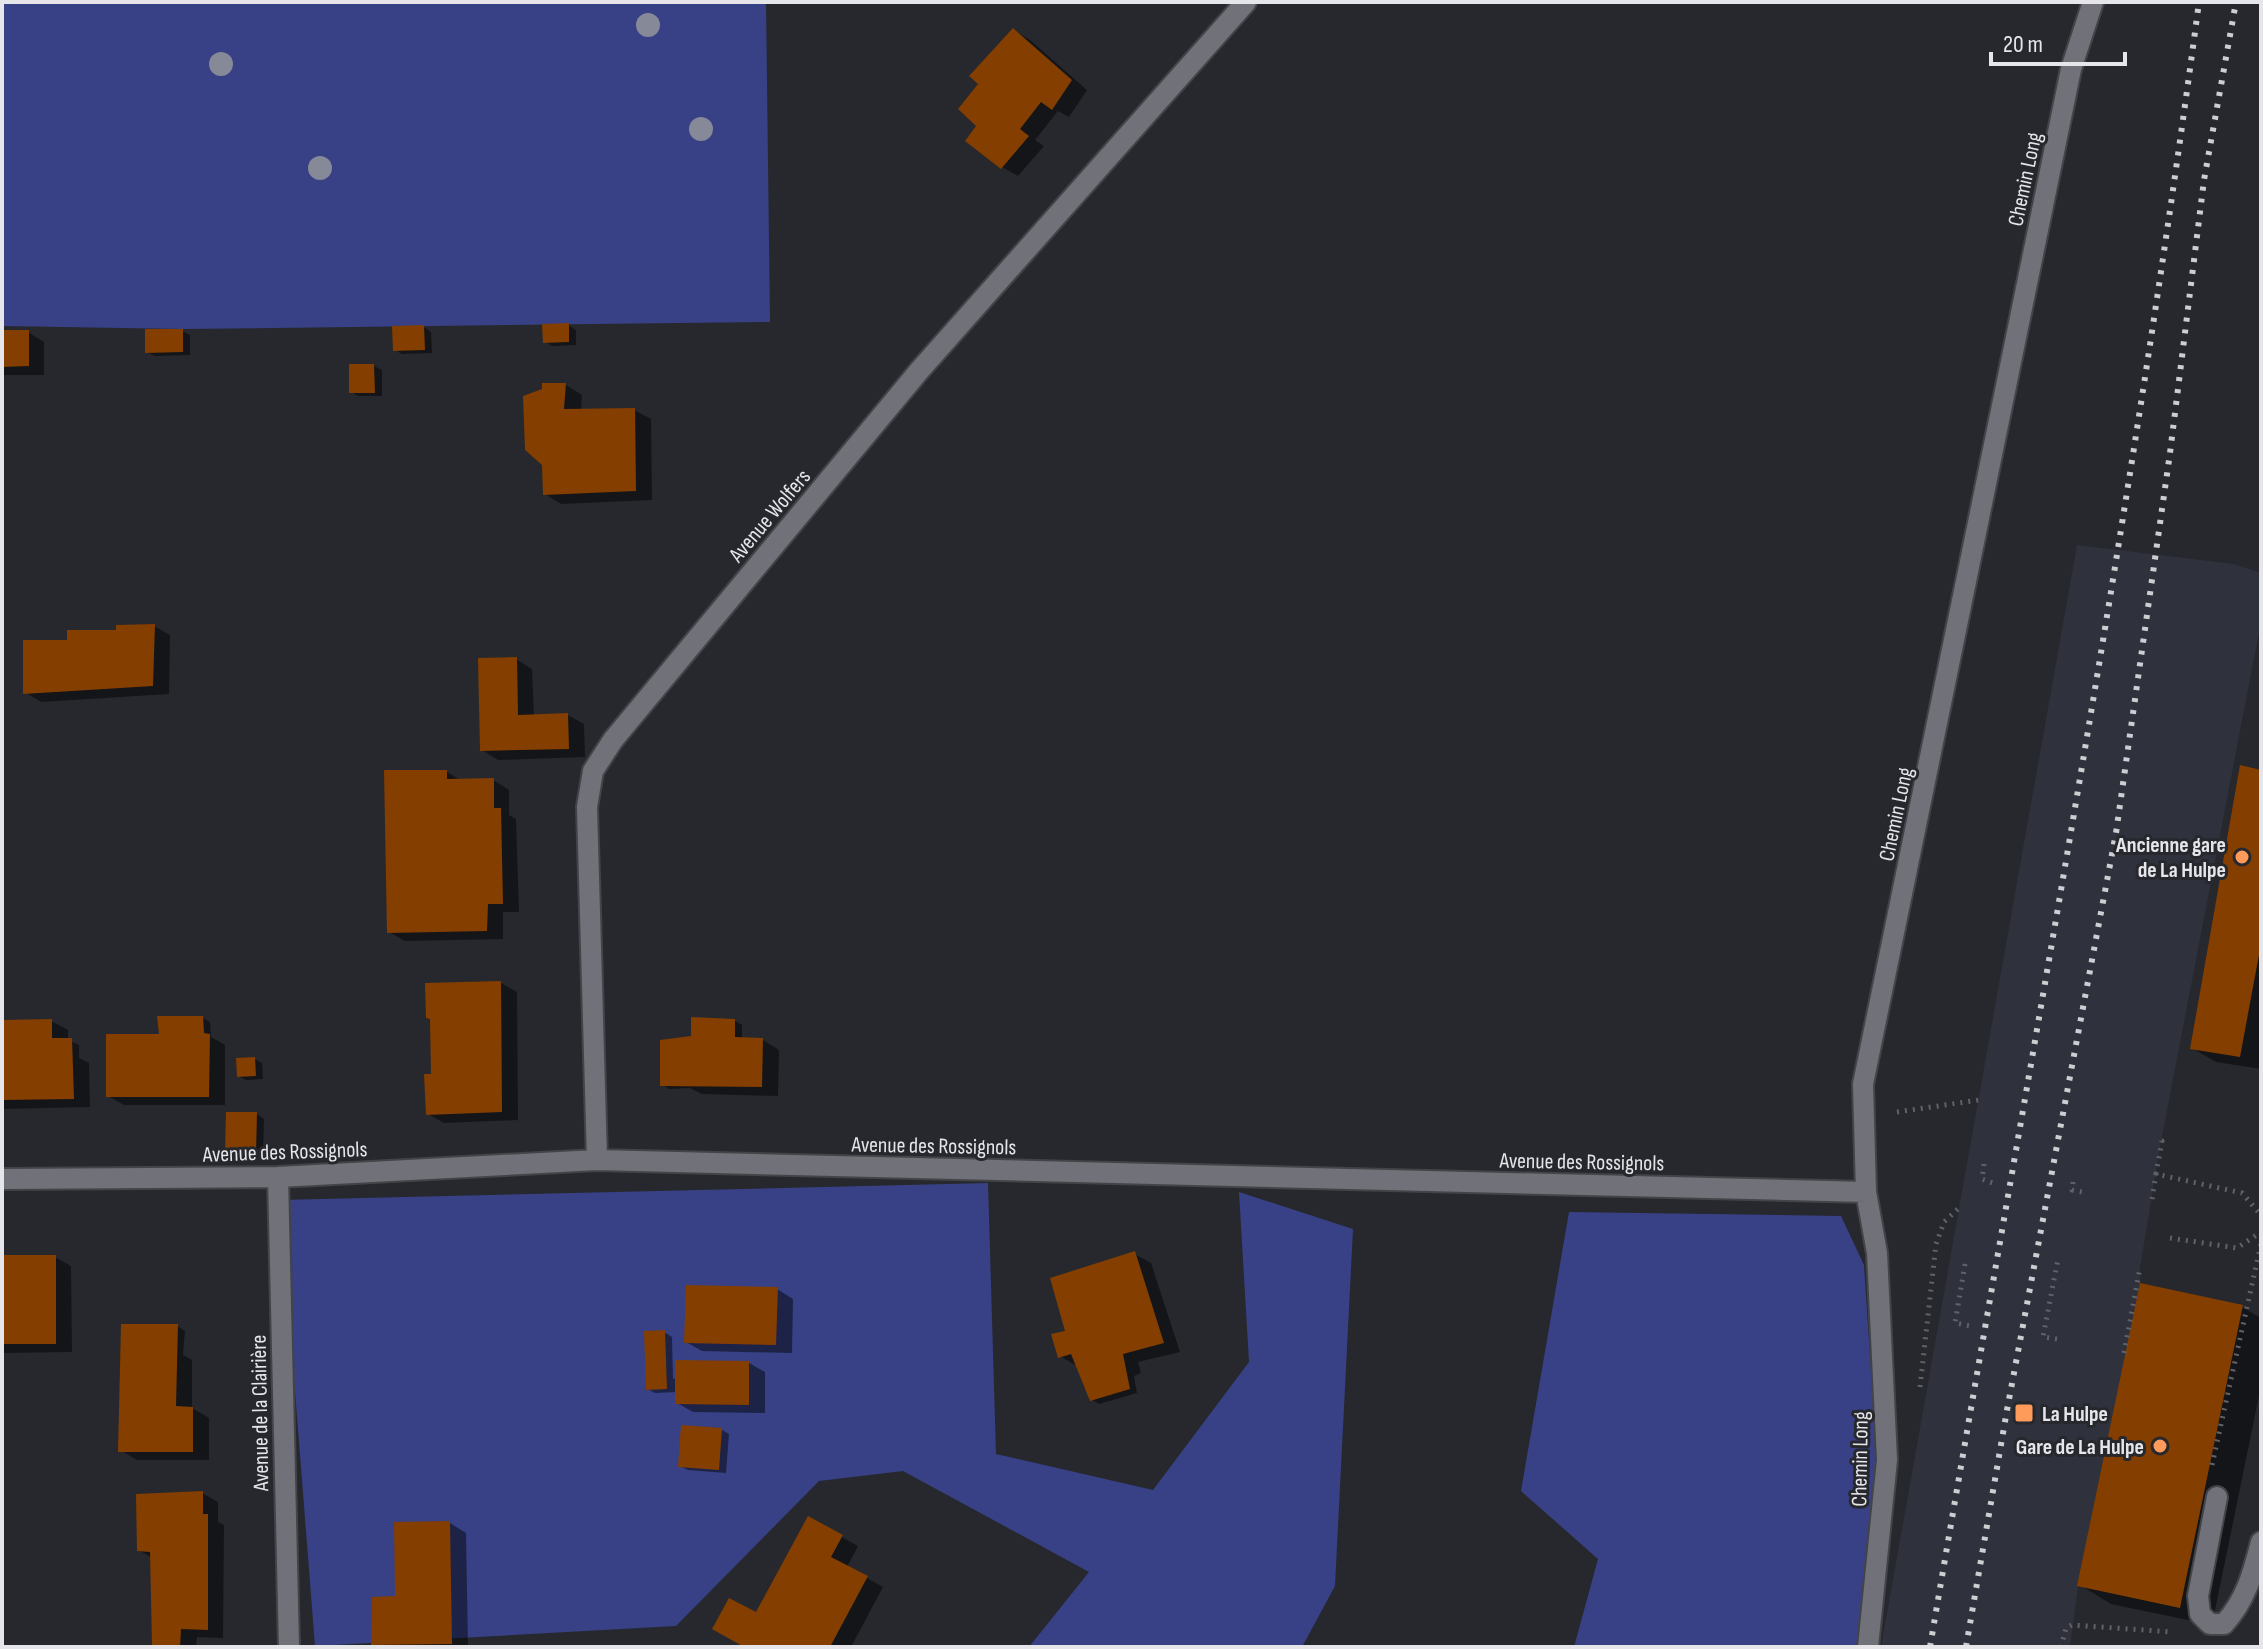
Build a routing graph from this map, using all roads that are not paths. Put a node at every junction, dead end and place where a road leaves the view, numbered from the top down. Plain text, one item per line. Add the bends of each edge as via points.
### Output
1 (1246, 2) edge
2 (2093, 2) edge
3 (597, 1160) junction
4 (278, 1177) junction
5 (2, 1179) edge
6 (1866, 1192) junction
7 (2217, 1497) dead end
8 (2261, 1542) edge
9 (289, 1647) edge
10 (1868, 1647) edge

1 - 3 street, Avenue Wolfers via 919,371 613,740 593,771 587,807
2 - 6 street, Chemin Long via 2071,69 1863,1084
3 - 4 street, Avenue des Rossignols
3 - 6 street, Avenue des Rossignols
4 - 5 street, Avenue des Rossignols
4 - 9 street, Avenue de la Clairière
6 - 10 street, Chemin Long via 1877,1253 1887,1460
7 - 8 street via 2198,1596 2200,1614 2210,1624 2224,1624 2233,1614 2249,1587

